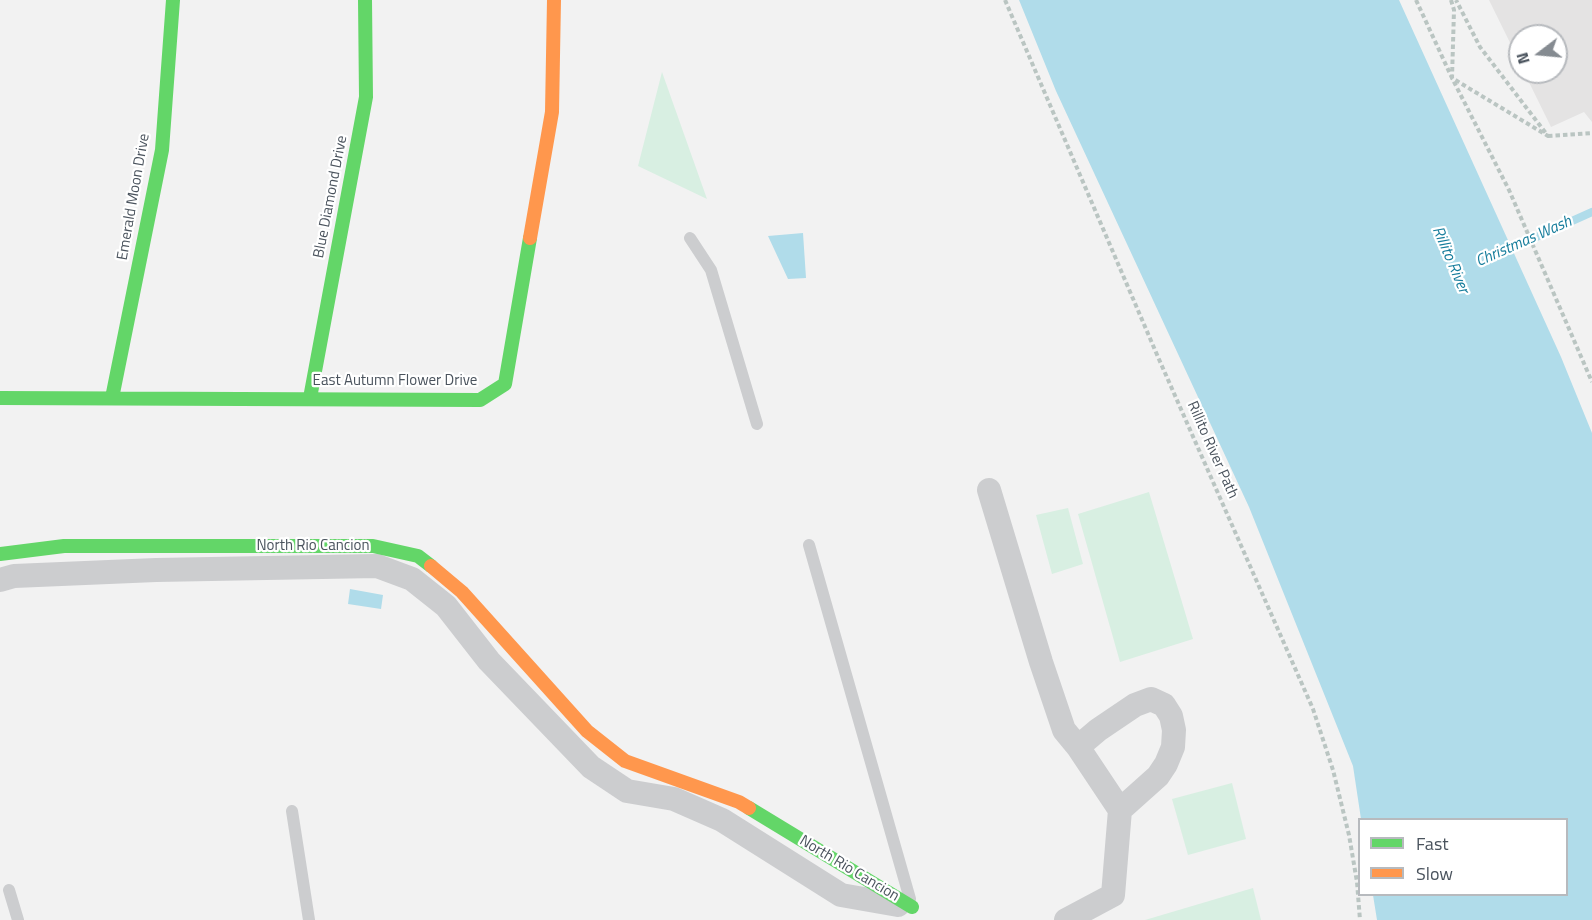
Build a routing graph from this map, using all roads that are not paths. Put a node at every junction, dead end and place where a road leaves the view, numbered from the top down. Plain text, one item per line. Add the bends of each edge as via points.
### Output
1 (173, 0) edge
2 (365, 0) edge
3 (554, 0) edge
4 (690, 238) dead end
5 (0, 398) edge
6 (112, 398) junction
7 (310, 398) junction
8 (757, 424) dead end
9 (989, 490) dead end
10 (808, 545) dead end
11 (156, 546) junction
12 (0, 554) edge
13 (156, 570) junction
14 (0, 580) edge
15 (1078, 747) junction
16 (1120, 810) junction
17 (292, 811) dead end
18 (761, 830) junction
19 (9, 890) dead end
20 (914, 914) edge
21 (18, 920) edge
22 (309, 920) edge
23 (1066, 920) edge

1 - 6 street, Emerald Moon Drive via 162,150
2 - 7 street, Blue Diamond Drive via 366,97
3 - 7 street, East Autumn Flower Drive via 552,112 505,384 480,400
4 - 8 lane via 711,270
5 - 6 street, East Autumn Flower Drive
6 - 7 street, East Autumn Flower Drive
9 - 15 street via 1060,719
10 - 20 lane
11 - 12 street, North Rio Cancion via 64,546
11 - 13 lane
11 - 18 street, North Rio Cancion via 373,546 417,556 462,591 587,731 625,760 739,802
13 - 14 street, North Rio Cancion via 14,576
13 - 18 street, North Rio Cancion via 377,566 412,579 446,606 489,661 591,767 627,791 675,799 722,820
15 - 16 street
15 - 16 street via 1135,705 1151,699 1164,705 1172,716 1173,747 1166,764
16 - 23 street via 1113,895
17 - 22 lane
18 - 20 street, North Rio Cancion via 841,895
19 - 21 lane

